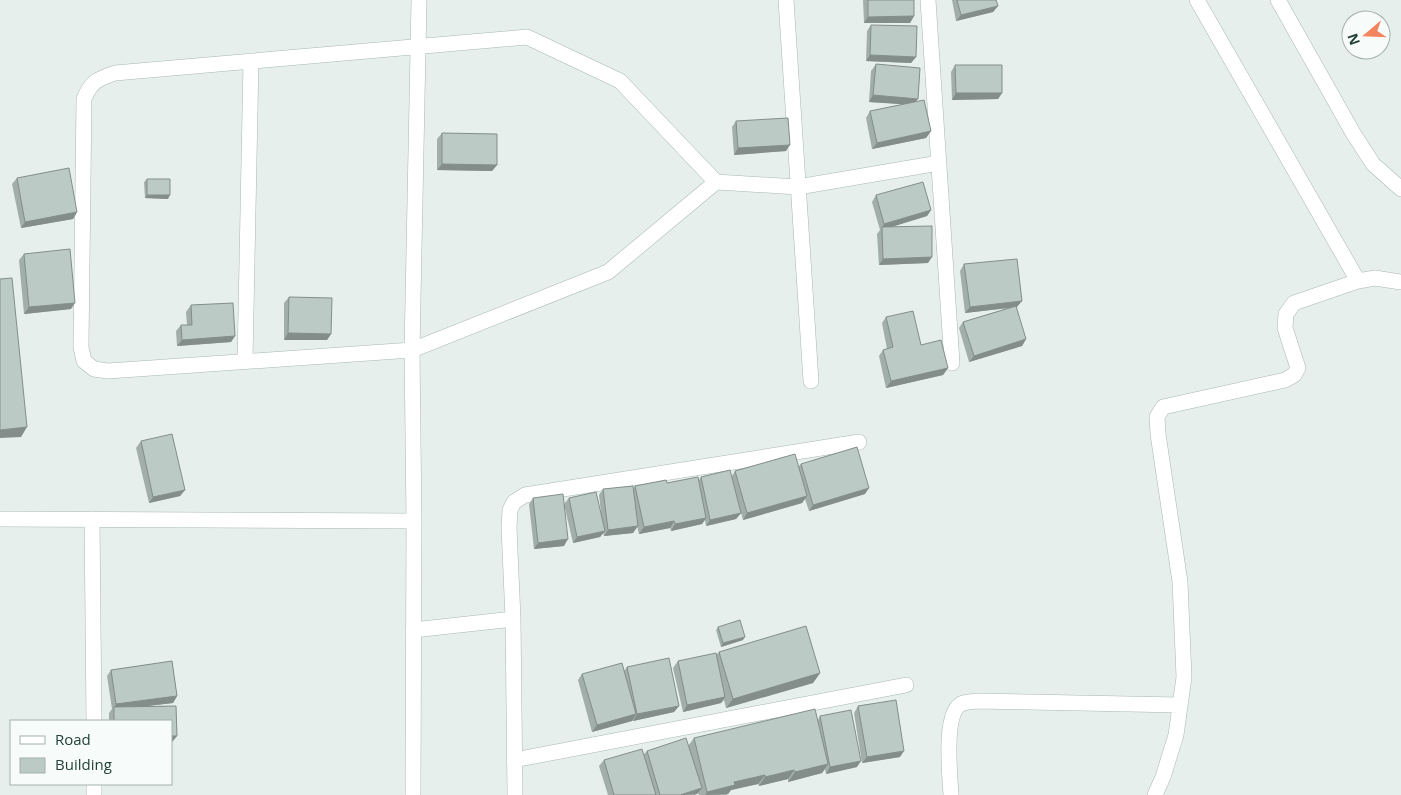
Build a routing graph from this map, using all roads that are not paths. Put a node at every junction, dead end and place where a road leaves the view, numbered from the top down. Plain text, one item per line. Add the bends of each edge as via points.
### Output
1 (419, 0) edge
2 (786, 0) edge
3 (928, 0) edge
4 (1197, 0) edge
5 (1278, 0) edge
6 (419, 46) junction
7 (251, 61) junction
8 (939, 163) junction
9 (716, 182) junction
10 (798, 187) junction
11 (1401, 189) edge
12 (1358, 281) junction
13 (1401, 282) edge
14 (412, 350) junction
15 (245, 362) junction
16 (952, 363) dead end
17 (811, 381) dead end
18 (859, 442) dead end
19 (0, 519) edge
20 (92, 519) junction
21 (414, 521) junction
22 (513, 619) junction
23 (413, 630) junction
24 (906, 685) dead end
25 (1180, 705) junction
26 (94, 720) edge
27 (514, 760) junction
28 (413, 795) edge
29 (515, 795) edge
30 (950, 795) edge
31 (1155, 795) edge

1 - 6 street
2 - 10 street
3 - 8 street
4 - 12 street
5 - 11 street via 1373,164
6 - 7 street
6 - 9 street via 527,37 620,81
6 - 14 street
7 - 15 street
7 - 15 street via 115,73 98,79 84,98 81,347 84,361 94,369 108,372
8 - 10 street
8 - 16 street
9 - 10 street
9 - 14 street via 608,272
10 - 17 street
12 - 13 street via 1375,278
12 - 25 street via 1294,303 1286,314 1286,328 1298,368 1294,375 1285,380 1163,407 1157,416 1180,582 1184,677
14 - 15 street
14 - 21 street
18 - 22 street via 525,495 514,502 510,510
19 - 20 street
20 - 21 street
20 - 26 street
21 - 23 street
22 - 23 street
22 - 27 street
23 - 28 street
24 - 27 street
25 - 30 street via 976,701 960,704 952,715 949,732
25 - 31 street via 1176,735
27 - 29 street

